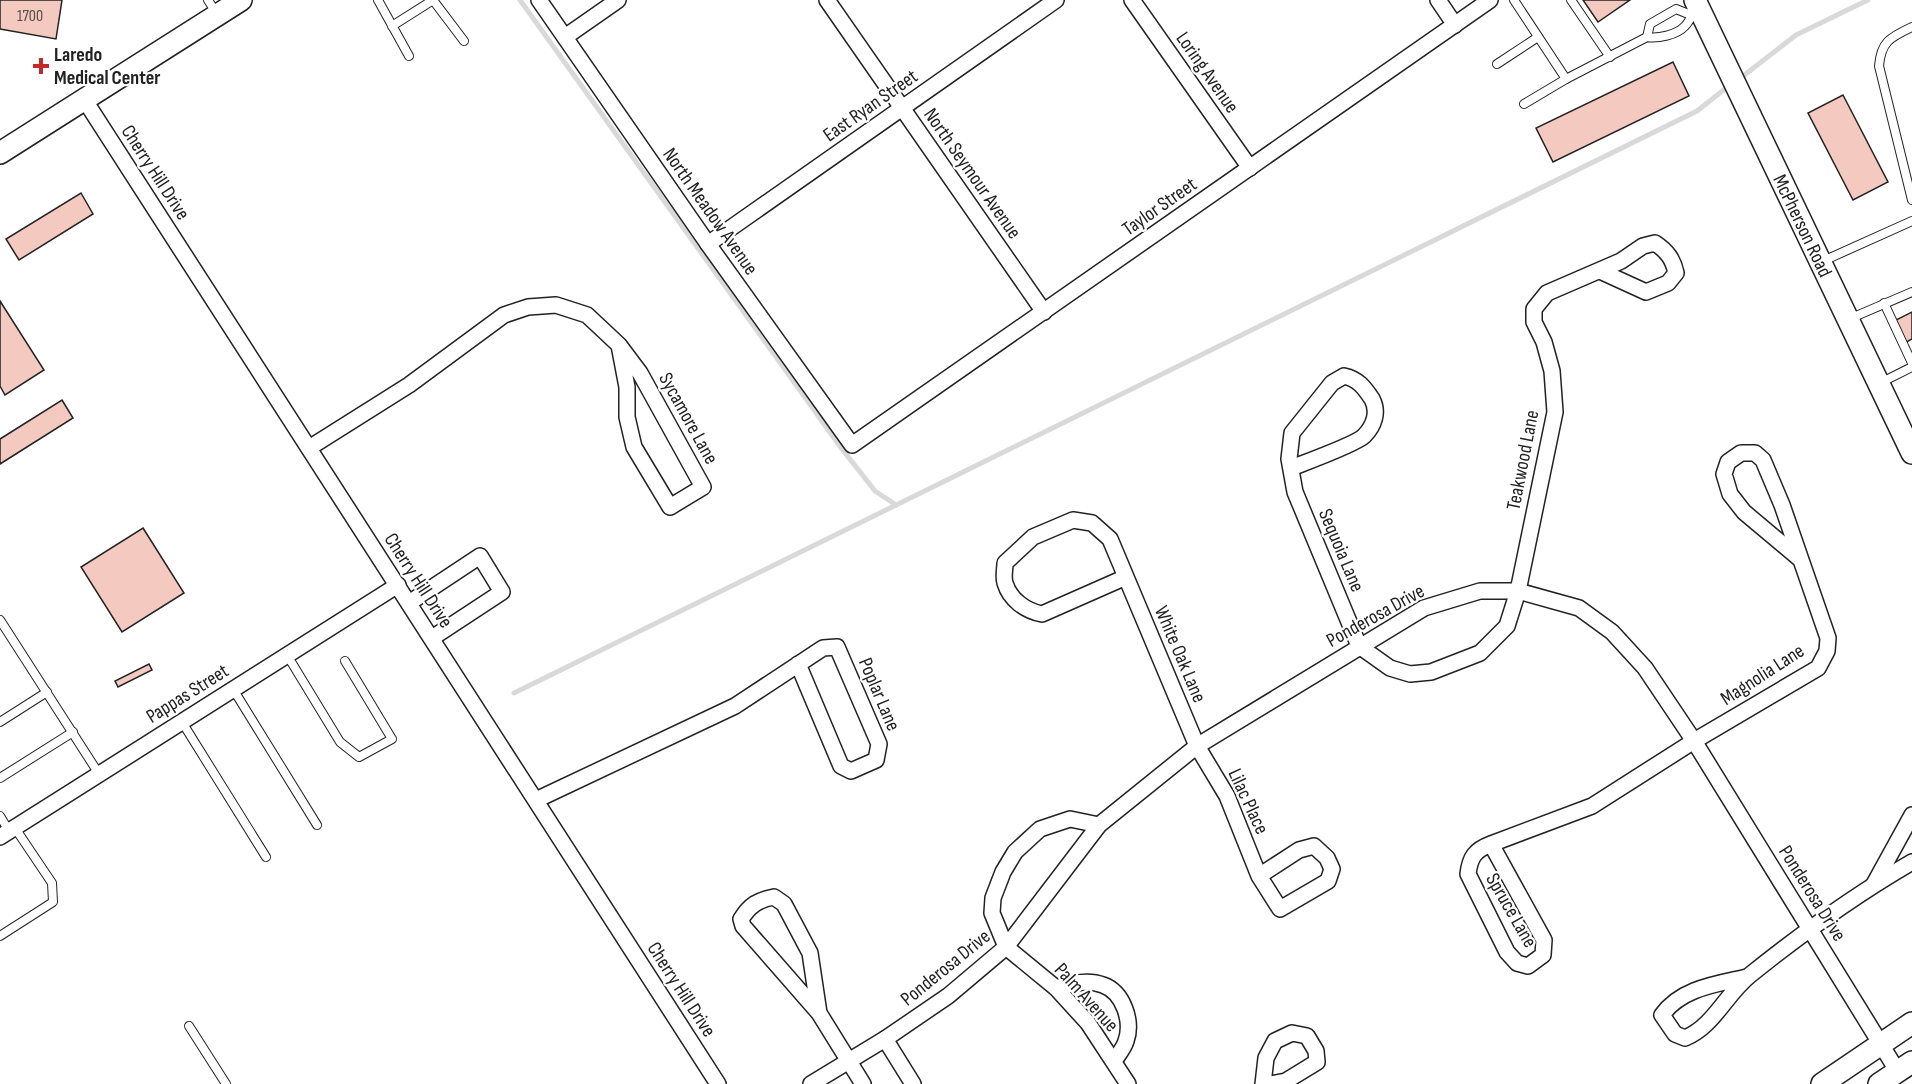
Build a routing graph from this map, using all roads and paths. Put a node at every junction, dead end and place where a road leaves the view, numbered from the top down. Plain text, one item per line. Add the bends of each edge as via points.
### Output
1 (241, 0) edge
2 (378, 0) edge
3 (539, 0) edge
4 (618, 0) edge
5 (827, 0) edge
6 (1056, 0) edge
7 (1132, 0) edge
8 (1438, 0) edge
9 (1490, 0) edge
10 (1514, 0) edge
11 (1571, 0) edge
12 (213, 8) edge
13 (1695, 8) edge
14 (1455, 25) junction
15 (392, 26) junction
16 (1912, 27) edge
17 (565, 37) junction
18 (1538, 37) junction
19 (1647, 38) junction
20 (464, 41) dead end
21 (409, 56) dead end
22 (1610, 57) junction
23 (1497, 64) dead end
24 (1566, 79) junction
25 (84, 99) junction
26 (1524, 104) dead end
27 (902, 108) junction
28 (0, 153) edge
29 (1250, 168) junction
30 (1912, 200) edge
31 (1912, 221) edge
32 (708, 244) junction
33 (1822, 262) junction
34 (1600, 270) dead end
35 (1912, 292) edge
36 (1884, 303) junction
37 (1044, 312) junction
38 (1848, 320) junction
39 (619, 345) junction
40 (1912, 365) edge
41 (1879, 384) junction
42 (852, 445) joint
43 (309, 448) junction
44 (1912, 453) edge
45 (1291, 468) junction
46 (1800, 559) junction
47 (1126, 578) junction
48 (398, 585) junction
49 (1518, 591) junction
50 (409, 603) junction
51 (0, 620) edge
52 (432, 638) junction
53 (1359, 646) junction
54 (287, 655) junction
55 (345, 661) dead end
56 (798, 664) junction
57 (233, 689) junction
58 (47, 692) junction
59 (0, 722) edge
60 (182, 722) junction
61 (73, 732) junction
62 (1694, 741) junction
63 (1197, 746) junction
64 (99, 774) junction
65 (0, 778) edge
66 (536, 800) junction
67 (1912, 815) edge
68 (0, 816) edge
69 (317, 825) dead end
70 (1099, 825) junction
71 (8, 832) edge
72 (1491, 844) junction
73 (266, 857) dead end
74 (1912, 862) edge
75 (1259, 876) junction
76 (1874, 884) junction
77 (1810, 929) junction
78 (0, 936) edge
79 (1006, 947) junction
80 (1747, 977) junction
81 (1056, 988) junction
82 (819, 1013) junction
83 (1912, 1023) edge
84 (189, 1026) dead end
85 (885, 1039) junction
86 (1882, 1044) junction
87 (848, 1062) junction
88 (1114, 1062) junction
89 (1905, 1067) edge
90 (226, 1084) edge
91 (718, 1084) edge
92 (811, 1084) edge
93 (863, 1084) edge
94 (913, 1084) edge
95 (1128, 1084) edge
96 (1263, 1084) edge
97 (1271, 1084) edge
98 (1822, 1084) edge
99 (1879, 1084) edge

1 - 12 main road
2 - 15 lane
3 - 17 street, North Meadow Avenue
4 - 17 street
5 - 27 street, North Seymour Avenue
6 - 27 street, East Ryan Street
7 - 29 street, Loring Avenue
8 - 14 street
9 - 14 street, Taylor Street
10 - 18 lane
11 - 22 lane
12 - 25 main road
13 - 19 lane via 1685,27 1658,39
13 - 19 lane via 1676,9 1650,24
13 - 33 main road, McPherson Road
14 - 29 street, Taylor Street
15 - 20 lane via 433,0
15 - 21 lane
16 - 30 lane via 1883,46 1879,66
17 - 32 street, North Meadow Avenue
18 - 23 lane
18 - 24 lane
19 - 22 lane
22 - 24 lane
24 - 26 lane
25 - 28 main road
25 - 43 street, Cherry Hill Drive
27 - 32 street, East Ryan Street
27 - 37 street, North Seymour Avenue
29 - 37 street, Taylor Street
31 - 33 lane
32 - 42 street, North Meadow Avenue
33 - 38 main road, McPherson Road
34 - 49 street, Teakwood Lane via 1546,293 1534,309 1534,322 1552,371 1555,412
35 - 36 lane
36 - 38 lane
36 - 40 lane
37 - 42 street, Taylor Street
38 - 41 main road, McPherson Road
39 - 39 street, Sycamore Lane via 634,447 670,507 703,487 640,373
39 - 43 street, Sycamore Lane via 587,315 556,305 528,307 504,315 409,385
40 - 41 lane
41 - 44 main road, McPherson Road
43 - 48 street, Cherry Hill Drive
45 - 45 street, Sequoia Lane via 1363,438 1374,421 1376,407 1355,378 1344,376 1332,382 1292,433
45 - 53 street, Sequoia Lane via 1295,492
46 - 46 street, Magnolia Lane via 1763,460 1755,453 1741,453 1728,462 1724,474 1730,494 1744,512
46 - 62 street, Magnolia Lane via 1828,638 1827,651 1818,668
47 - 47 street, White Oak Lane via 1110,538 1092,523 1073,520 1033,537 1005,563 1004,582 1013,598 1030,612 1042,614
47 - 63 street, White Oak Lane
48 - 50 street, Cherry Hill Drive
48 - 54 street, Pappas Street
49 - 53 street, Ponderosa Drive via 1480,591 1424,608
49 - 53 street via 1507,626 1480,653 1446,667 1410,674 1390,668
49 - 62 street, Ponderosa Drive via 1579,608 1612,632 1645,668
50 - 52 street, Cherry Hill Drive
50 - 52 street via 480,556 502,591
51 - 58 lane
52 - 66 street, Cherry Hill Drive
53 - 63 street, Ponderosa Drive
54 - 55 lane via 340,742 359,757 392,739
54 - 57 street, Pappas Street
56 - 56 street, Poplar Lane via 841,766 851,771 876,760 879,744 837,647 823,648
56 - 66 street, Poplar Lane via 735,706
57 - 60 street, Pappas Street
57 - 69 lane
58 - 59 lane
58 - 61 lane
60 - 64 street, Pappas Street
60 - 73 lane
61 - 64 lane
61 - 65 lane
62 - 72 street, Spruce Lane via 1592,806
62 - 77 street, Ponderosa Drive
63 - 70 street, Ponderosa Drive
63 - 75 street, Lilac Place via 1227,796
64 - 71 street, Pappas Street
66 - 91 street, Cherry Hill Drive
67 - 76 street
68 - 71 lane
70 - 79 street, Ponderosa Drive
70 - 79 street via 1070,819 1040,829 1015,852 993,898 992,913
71 - 78 lane via 52,883 53,902
72 - 72 street, Spruce Lane via 1478,849 1469,860 1468,874 1508,952 1516,963 1528,966 1543,955 1544,940
74 - 76 street
75 - 75 street, Lilac Place via 1280,909 1328,880 1332,869 1314,846 1299,850
76 - 77 street
77 - 80 street
77 - 86 street, Ponderosa Drive
79 - 81 street, Palm Avenue
79 - 85 street, Ponderosa Drive via 948,996
80 - 80 street via 1696,989 1669,1004 1662,1015 1675,1034 1685,1038 1700,1032
81 - 88 street, Palm Avenue via 1088,1023
81 - 88 street via 1079,982 1103,985 1120,998 1129,1023 1126,1042
82 - 82 street via 810,953 784,904 774,897 761,899 748,907 741,919 743,926
82 - 87 street
83 - 86 main road
84 - 90 lane
85 - 87 street, Ponderosa Drive
85 - 94 street
86 - 89 street, Ponderosa Drive
86 - 98 main road
87 - 92 street, Ponderosa Drive
87 - 93 street
88 - 95 street, Palm Avenue
89 - 99 main road
96 - 97 street via 1266,1058 1275,1041 1292,1033 1307,1036 1317,1062 1286,1081

